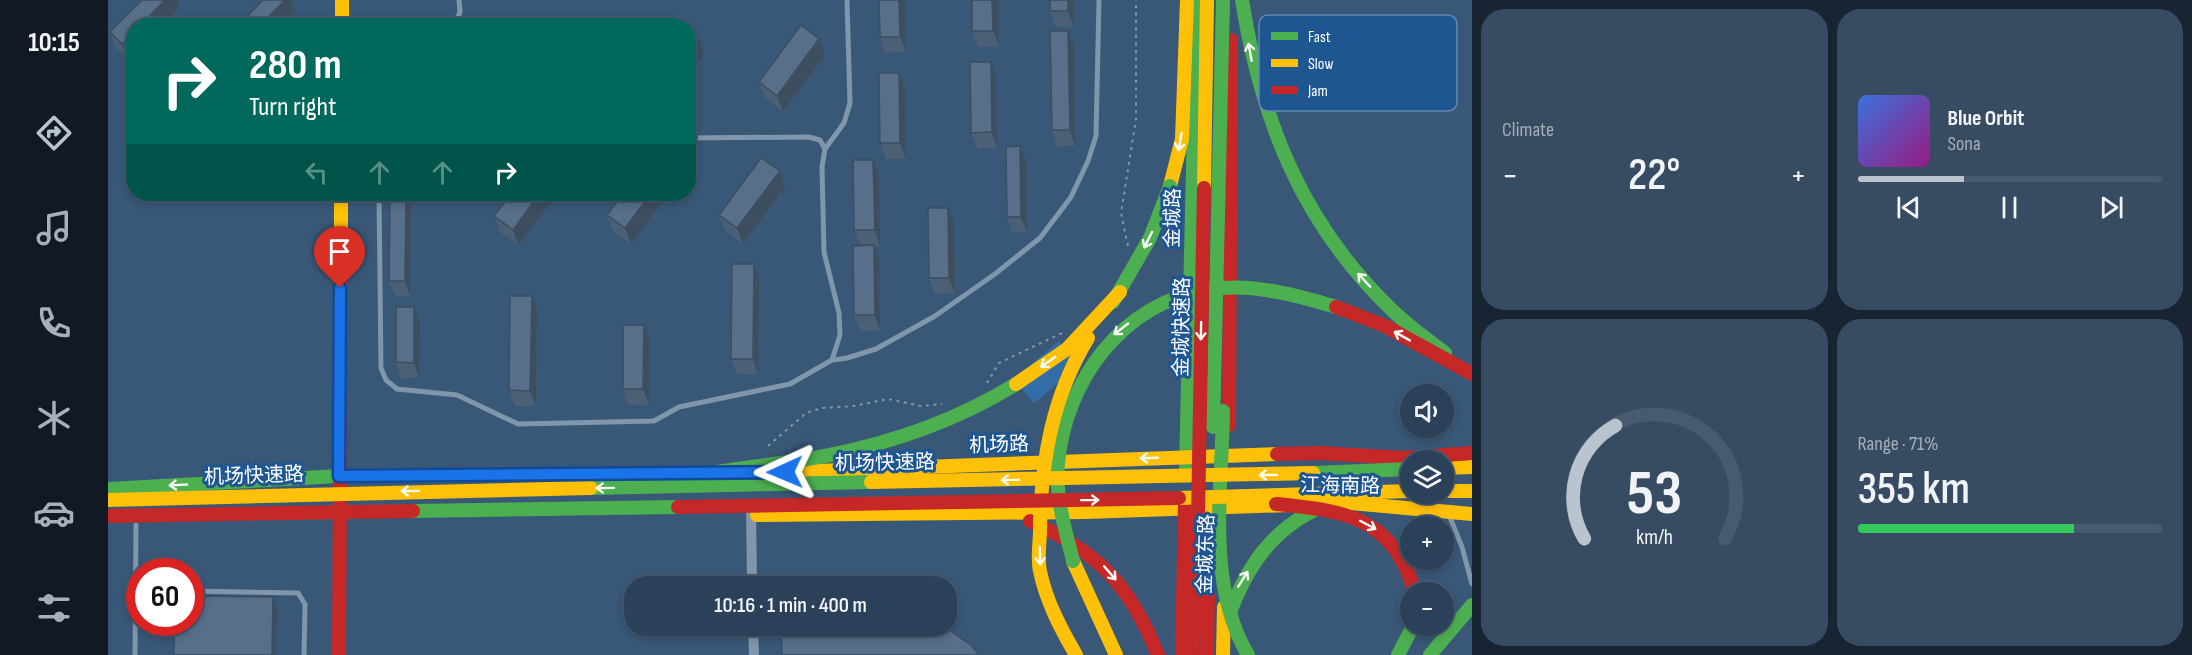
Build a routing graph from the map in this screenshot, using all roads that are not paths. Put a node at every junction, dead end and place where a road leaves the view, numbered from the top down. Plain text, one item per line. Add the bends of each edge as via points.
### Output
1 (342, 0) edge
2 (459, 0) edge
3 (847, 0) edge
4 (1099, 0) edge
5 (1187, 0) edge
6 (1197, 0) edge
7 (1207, 0) edge
8 (1223, 0) edge
9 (1232, 0) edge
10 (1242, 0) edge
11 (342, 18) edge
12 (457, 18) edge
13 (1259, 94) edge
14 (1265, 111) edge
15 (696, 138) edge
16 (825, 149) junction
17 (1221, 152) junction
18 (341, 201) edge
19 (379, 201) edge
20 (1120, 292) junction
21 (832, 360) junction
22 (1472, 373) edge
23 (1472, 453) edge
24 (1229, 455) junction
25 (1208, 456) joint
26 (1186, 457) junction
27 (1472, 467) edge
28 (1454, 468) edge
29 (1400, 469) edge
30 (752, 473) junction
31 (339, 476) junction
32 (633, 488) junction
33 (108, 489) edge
34 (1400, 491) edge
35 (1454, 491) edge
36 (1472, 491) edge
37 (108, 500) edge
38 (1145, 500) junction
39 (1332, 503) junction
40 (1227, 507) junction
41 (1185, 508) junction
42 (1448, 512) junction
43 (1006, 514) junction
44 (1472, 514) edge
45 (751, 515) junction
46 (108, 516) edge
47 (339, 519) junction
48 (136, 525) junction
49 (108, 526) edge
50 (136, 558) edge
51 (752, 576) edge
52 (1413, 582) edge
53 (1472, 584) edge
54 (204, 591) edge
55 (1472, 604) edge
56 (1223, 633) junction
57 (136, 636) edge
58 (753, 636) edge
59 (1408, 636) edge
60 (135, 655) edge
61 (304, 655) edge
62 (339, 655) edge
63 (754, 655) edge
64 (1076, 655) edge
65 (1116, 655) edge
66 (1158, 655) edge
67 (1182, 655) edge
68 (1192, 655) edge
69 (1207, 655) edge
70 (1223, 655) edge
71 (1248, 655) edge
72 (1398, 655) edge
73 (1430, 655) edge

1 - 11 main road
2 - 12 lane
3 - 16 lane via 850,104 844,123
4 - 21 lane via 1095,136 1071,197 1040,238 935,316 876,349
5 -> 20 main road, bridge via 1182,139 1170,186 1150,238
6 - 26 main road, 金城路
7 -> 68 main road, 金城快速路, bridge via 1197,571
8 - 17 main road, 金城快速路, bridge
9 - 24 main road
13 -> 10 main road, bridge
22 -> 14 main road, bridge via 1394,311 1328,237 1301,195
15 - 16 lane via 809,137 820,140
16 - 21 lane via 824,252 839,313 840,335
17 - 69 main road, 金城快速路, bridge
17 - 71 main road, bridge via 1224,589 1232,625
18 - 31 main road
19 - 21 lane via 381,368 386,380 398,389 457,395 518,424 654,421 679,406 790,384
20 -> 32 main road, bridge via 1068,348 1016,384 963,411 869,445 825,456 701,473
20 -> 64 main road, bridge via 1080,349 1057,402 1041,468 1040,570 1062,631
22 -> 65 main road, bridge via 1384,326 1339,308 1242,288 1195,290 1149,308 1111,337 1084,374 1067,417 1058,463 1060,511 1074,561
23 - 24 main road, 江海南路 via 1404,458 1319,453
24 - 25 main road, 江海南路
24 - 40 main road, 金城东路
25 - 26 main road, 机场路
26 -> 30 main road, 机场路
26 - 41 main road, 金城路
27 - 28 main road
29 -> 32 main road, 机场快速路, bridge
30 - 31 main road, 机场路
30 - 45 street
31 -> 33 main road, 机场路
31 - 47 main road
32 -> 37 main road, 机场快速路, bridge
34 - 38 main road, 机场快速路, bridge
35 - 36 main road
46 -> 38 main road, 机场快速路, bridge
38 -> 52 main road, bridge via 1257,502 1341,513 1383,533 1400,551
39 - 40 main road, 江海南路
39 - 42 main road, 江海南路
56 -> 39 main road via 1238,586 1272,538 1288,524
40 - 41 main road, 江海南路
40 - 56 main road, 金城东路
41 - 43 main road, 江海南路
41 - 67 main road, 金城东路
42 - 44 main road, 江海南路
42 - 53 lane
43 - 45 main road, 江海南路
43 -> 66 main road via 1075,543 1105,567 1131,599 1150,631
45 - 47 main road, 江海南路
45 - 51 street
47 - 48 main road, 江海南路
47 - 62 main road
48 - 49 main road, 江海南路
48 - 50 lane
54 - 61 lane via 298,593 305,604
55 - 73 main road
56 - 70 main road, 金城东路
57 - 60 lane
58 - 63 street
59 - 72 main road

